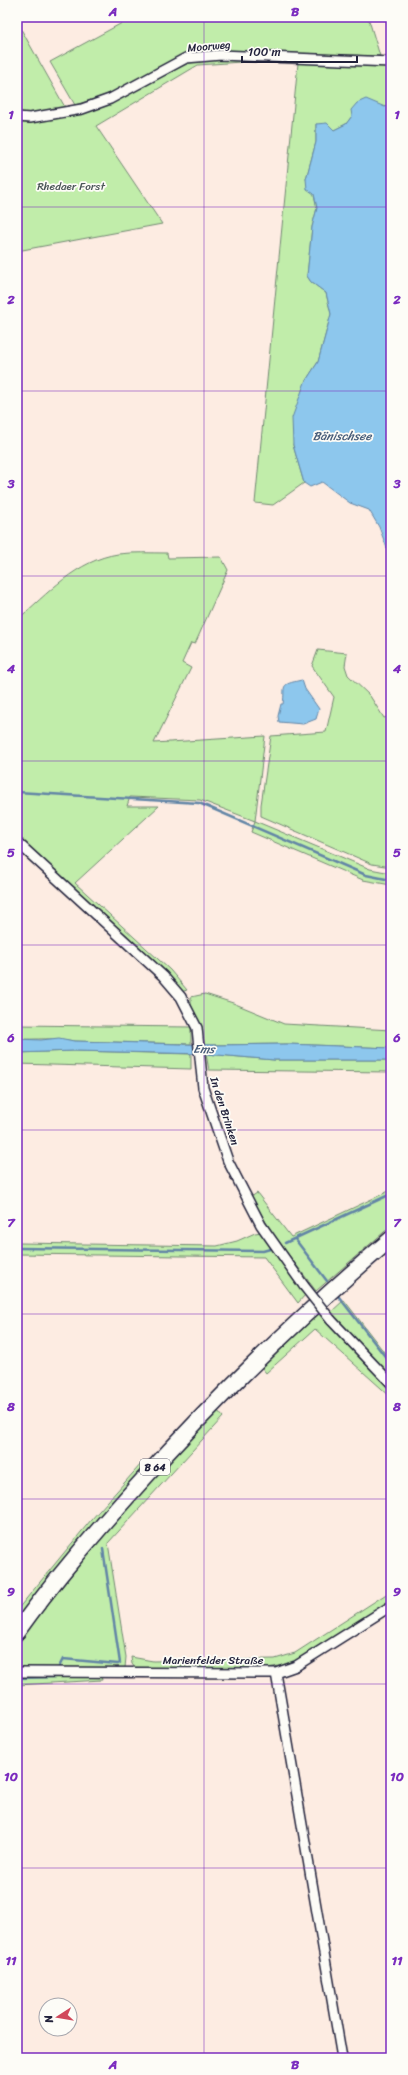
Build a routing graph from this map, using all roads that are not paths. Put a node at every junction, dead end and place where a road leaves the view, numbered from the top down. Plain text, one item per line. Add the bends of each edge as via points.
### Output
1 (391, 62) edge
2 (17, 117) edge
3 (17, 842) edge
4 (391, 1239) edge
5 (391, 1383) edge
6 (391, 1606) edge
7 (17, 1632) edge
8 (19, 1672) edge
9 (276, 1673) junction
10 (342, 2058) edge

1 - 2 street, Moorweg via 221,55 186,58 110,99 82,109 30,118
3 - 5 street, In den Brinken, bridge via 163,976 181,997 195,1023 199,1039 203,1088 228,1161 262,1225 331,1320
4 - 7 main road, B 64 via 236,1380 77,1554
6 - 9 street, Marienfelder Straße via 296,1666
8 - 9 street, Marienfelder Straße
9 - 10 street

